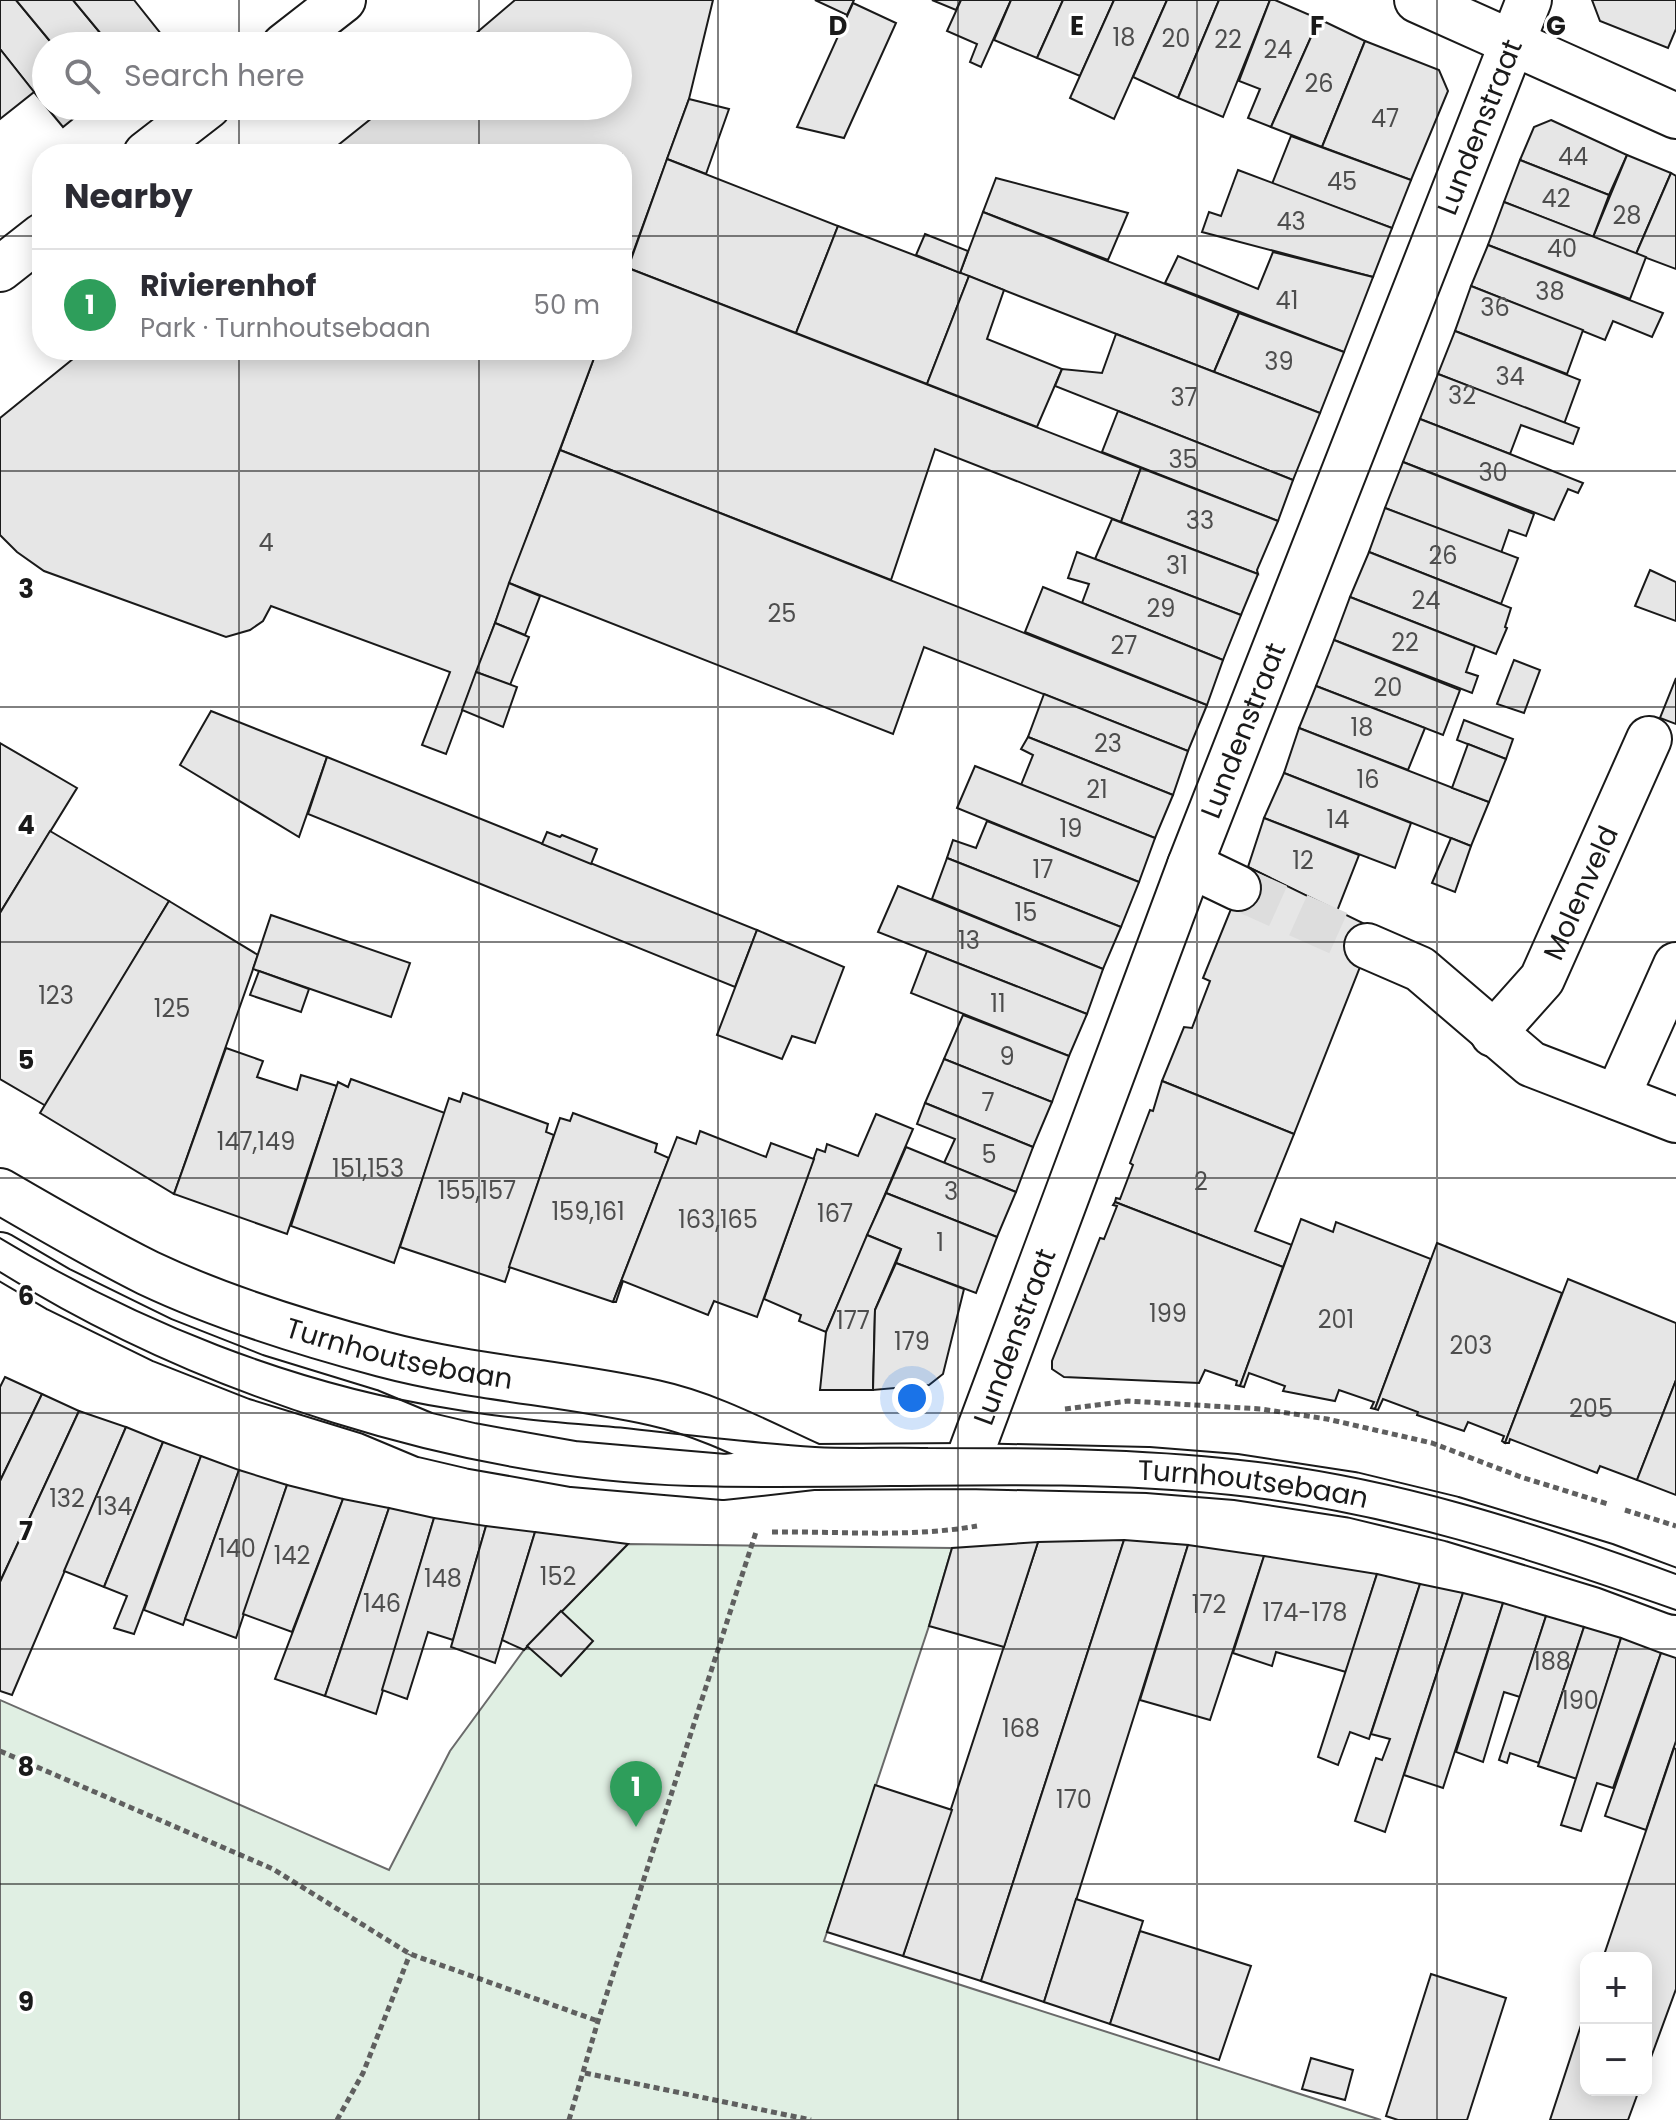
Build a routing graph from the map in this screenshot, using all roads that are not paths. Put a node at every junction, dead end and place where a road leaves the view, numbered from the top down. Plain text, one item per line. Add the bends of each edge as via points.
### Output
1 (343, 0) edge
2 (1417, 0) edge
3 (1529, 0) edge
4 (302, 32) edge
5 (1513, 42) junction
6 (1676, 116) edge
7 (190, 120) edge
8 (159, 144) edge
9 (32, 244) edge
10 (0, 269) edge
11 (1649, 739) dead end
12 (1190, 865) junction
13 (1238, 888) tunnel mouth
14 (1367, 946) tunnel mouth
15 (1676, 965) edge
16 (1493, 1034) junction
17 (1617, 1097) junction
18 (1676, 1120) edge
19 (0, 1191) edge
20 (0, 1255) edge
21 (966, 1466) junction
22 (814, 1467) junction
23 (1676, 1592) edge

1 - 4 street
2 - 5 street
3 - 5 street, Lundenstraat
5 - 6 street
5 - 12 street, Lundenstraat
7 - 8 street
9 - 10 street
11 - 16 street, Molenveld via 1542,979
12 - 13 street
12 - 21 street, Lundenstraat
14 - 16 street via 1420,969
15 - 17 street
16 - 17 street via 1531,1064
17 - 18 street
19 - 22 street, Turnhoutsebaan via 148,1273 288,1327 466,1373 657,1403 701,1415
20 - 22 street, Turnhoutsebaan via 162,1340 425,1435 573,1464 724,1477
21 - 22 street, Turnhoutsebaan
21 - 23 street, Turnhoutsebaan via 1148,1470 1353,1495 1452,1519

